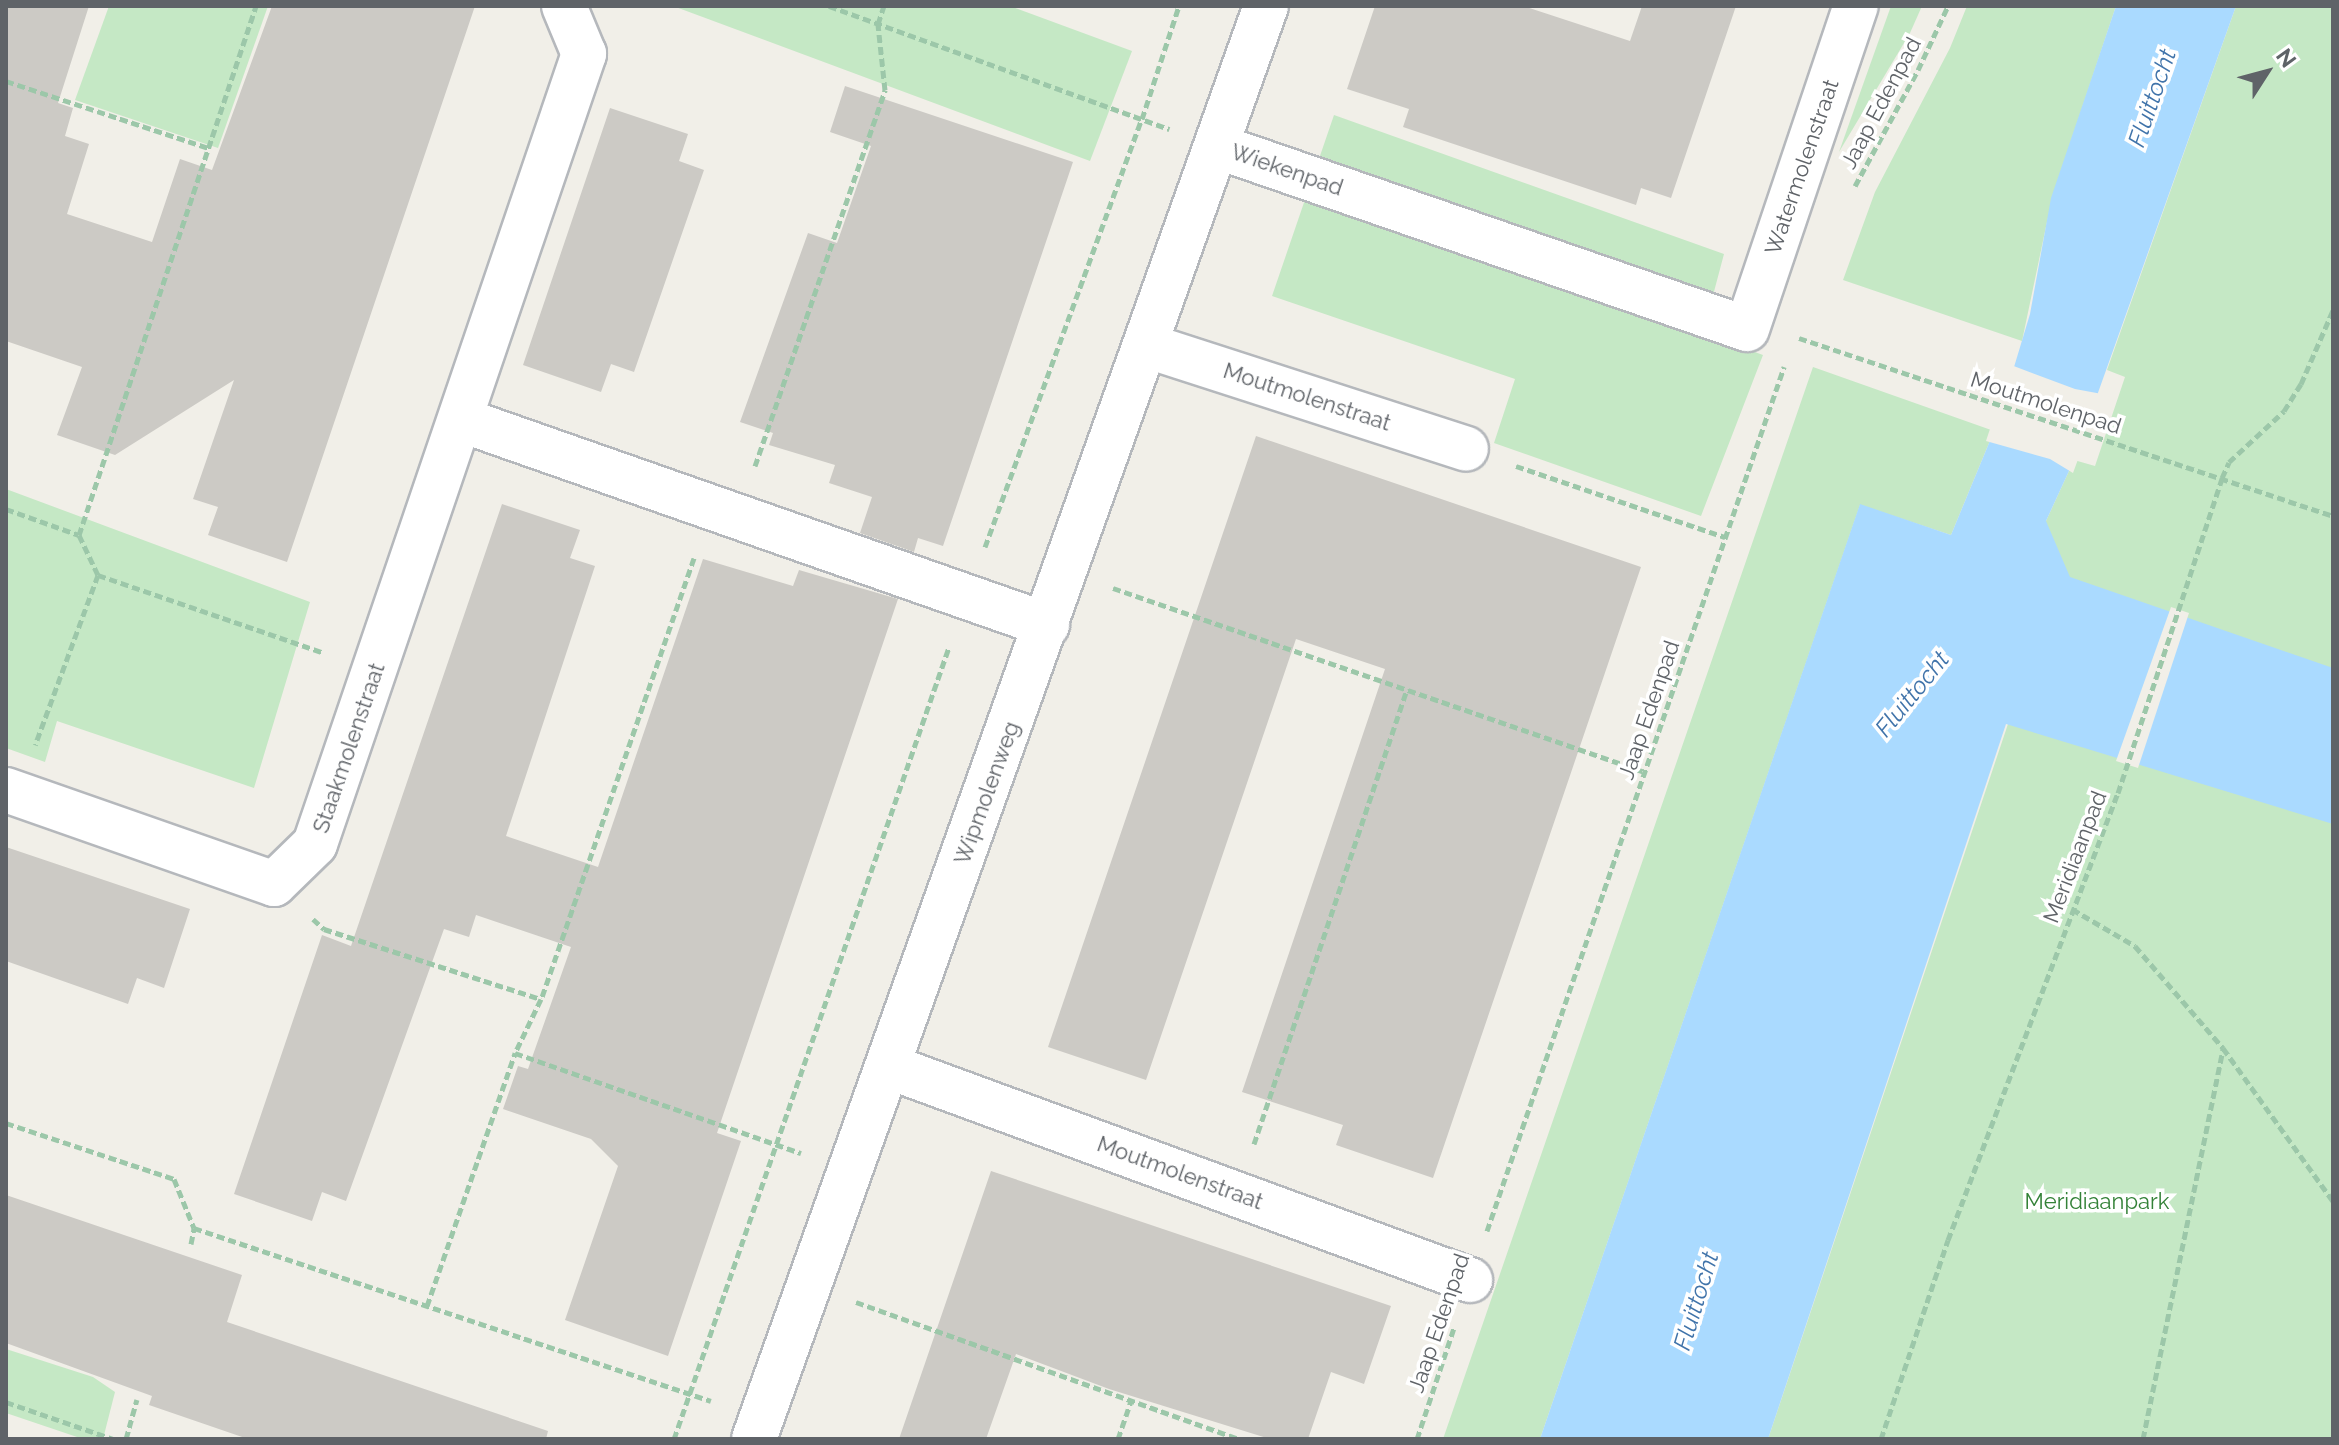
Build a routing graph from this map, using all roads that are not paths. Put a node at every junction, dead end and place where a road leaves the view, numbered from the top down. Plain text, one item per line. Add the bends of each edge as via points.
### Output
1 (564, 6) edge
2 (1266, 6) edge
3 (1856, 6) edge
4 (1219, 147) junction
5 (1747, 329) joint
6 (1148, 346) junction
7 (462, 420) junction
8 (1466, 449) road end
9 (1047, 625) junction
10 (11, 792) edge
11 (890, 1067) junction
12 (1470, 1280) road end
13 (758, 1429) edge

1 - 7 street, Staakmolenstraat via 584,54
2 - 4 street, Wipmolenweg
3 - 5 street, Watermolenstraat
4 - 5 street, Wiekenpad
4 - 6 street, Wipmolenweg
6 - 8 street, Moutmolenstraat
6 - 9 street, Wipmolenweg
7 - 9 street
7 - 10 street, Staakmolenstraat via 315,844 274,884
9 - 11 street, Wipmolenweg
11 - 12 street, Moutmolenstraat
11 - 13 street, Wipmolenweg

